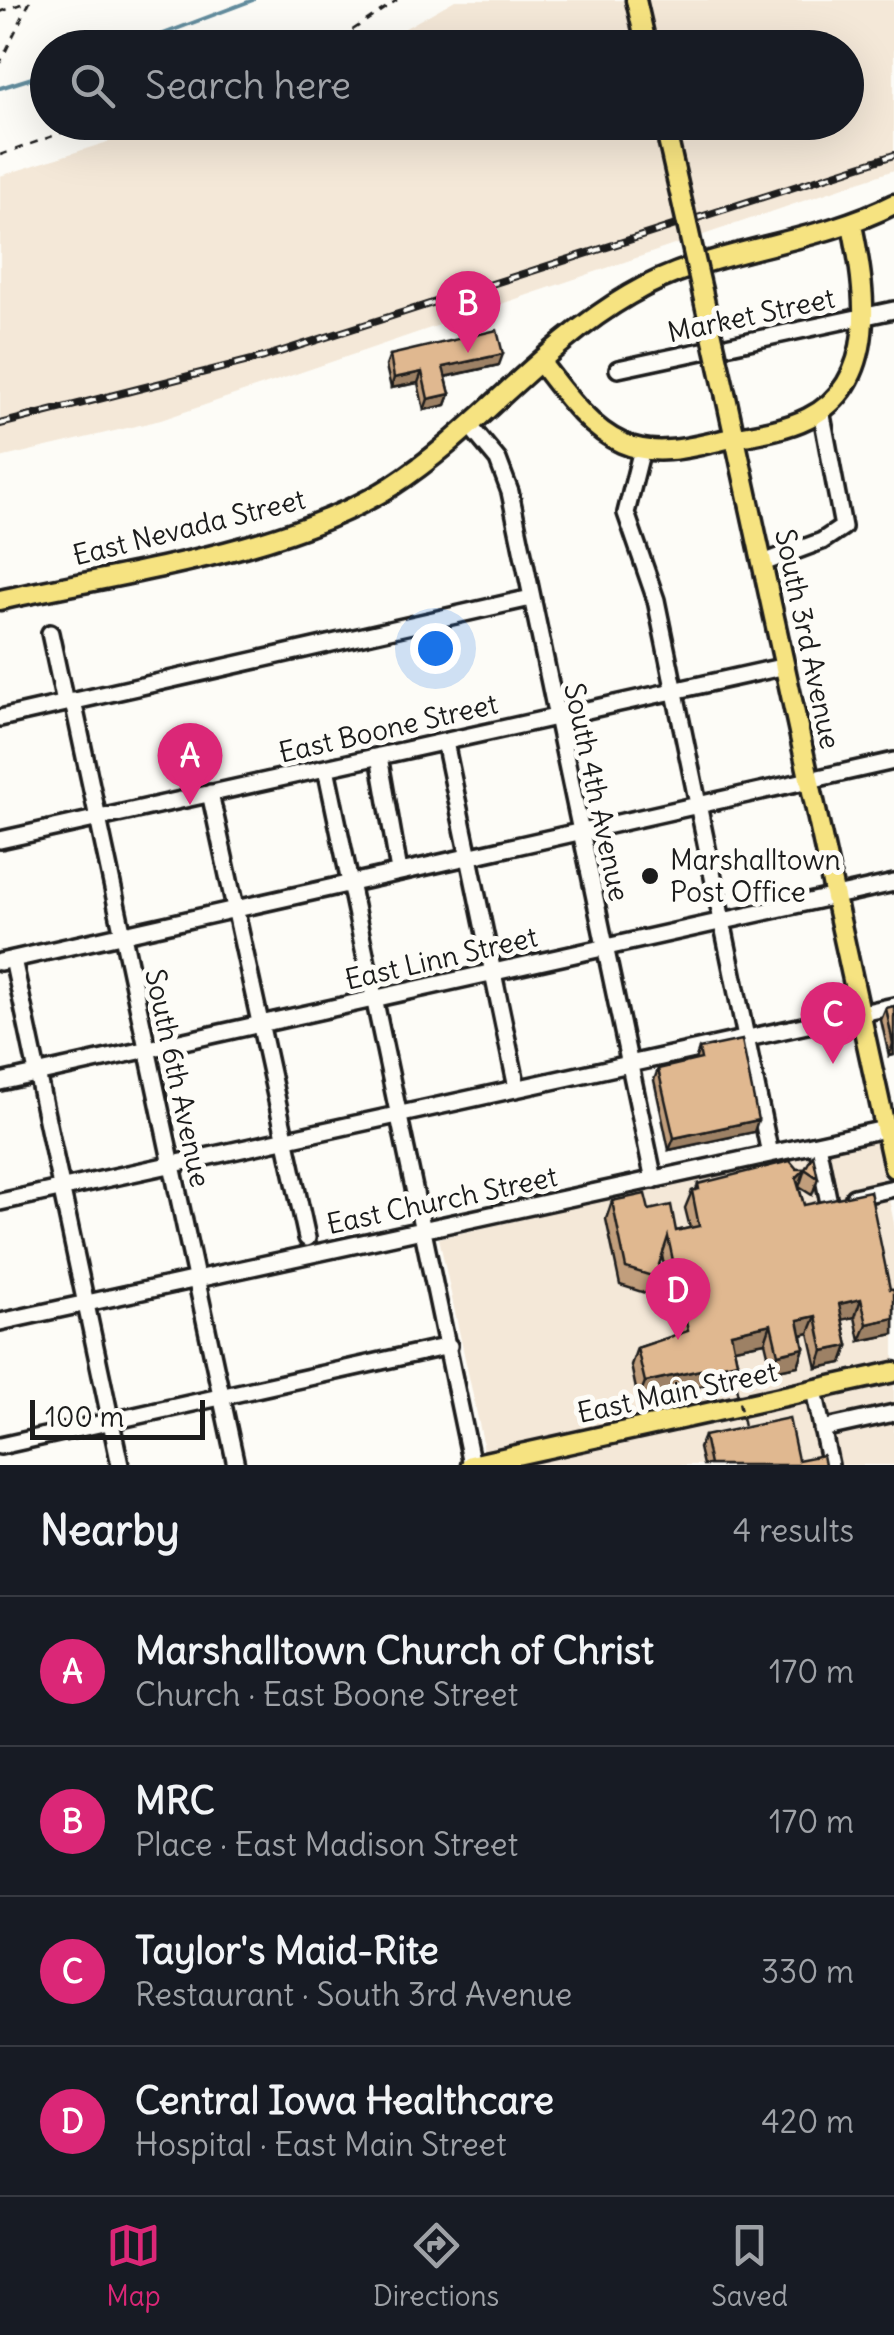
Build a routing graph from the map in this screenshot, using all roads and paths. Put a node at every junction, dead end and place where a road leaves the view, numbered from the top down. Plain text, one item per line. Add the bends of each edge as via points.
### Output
1 (397, 0) edge
2 (636, 0) edge
3 (0, 12) edge
4 (353, 30) edge
5 (642, 30) edge
6 (0, 63) edge
7 (42, 140) edge
8 (668, 140) edge
9 (0, 155) edge
10 (894, 204) edge
11 (852, 225) junction
12 (894, 310) edge
13 (866, 316) junction
14 (540, 363) junction
15 (618, 370) dead end
16 (821, 410) junction
17 (469, 424) junction
18 (735, 438) junction
19 (642, 449) junction
20 (763, 563) junction
21 (531, 598) junction
22 (0, 600) edge
23 (50, 632) dead end
24 (786, 666) junction
25 (672, 691) junction
26 (69, 702) junction
27 (556, 717) junction
28 (0, 718) edge
29 (445, 742) junction
30 (379, 756) junction
31 (894, 761) edge
32 (326, 768) junction
33 (811, 780) junction
34 (210, 794) junction
35 (696, 804) junction
36 (98, 818) junction
37 (580, 830) junction
38 (0, 840) edge
39 (468, 855) junction
40 (400, 871) junction
41 (350, 882) junction
42 (894, 883) edge
43 (836, 895) junction
44 (235, 908) junction
45 (721, 921) junction
46 (122, 935) junction
47 (605, 947) junction
48 (6, 961) edge
49 (493, 972) junction
50 (375, 998) junction
51 (894, 1006) edge
52 (861, 1013) junction
53 (260, 1024) junction
54 (746, 1038) junction
55 (146, 1050) junction
56 (630, 1064) junction
57 (35, 1074) junction
58 (0, 1082) edge
59 (517, 1088) junction
60 (400, 1114) junction
61 (890, 1128) edge
62 (286, 1139) junction
63 (817, 1144) junction
64 (770, 1154) junction
65 (171, 1164) junction
66 (894, 1168) edge
67 (654, 1180) junction
68 (60, 1188) junction
69 (894, 1188) edge
70 (0, 1202) edge
71 (424, 1230) junction
72 (307, 1238) dead end
73 (196, 1280) junction
74 (85, 1304) junction
75 (0, 1322) edge
76 (449, 1346) junction
77 (732, 1367) edge
78 (894, 1372) edge
79 (814, 1390) junction
80 (221, 1397) junction
81 (894, 1413) edge
82 (110, 1422) junction
83 (822, 1429) junction
84 (746, 1438) edge
85 (0, 1446) edge
86 (120, 1465) edge
87 (236, 1465) edge
88 (472, 1465) edge
89 (830, 1465) edge

1 - 4 path
2 - 5 main road
3 - 6 path via 30,1
7 - 9 path
8 - 18 main road, South 3rd Avenue, bridge
10 - 11 main road, East Nevada Street
11 - 13 main road
11 - 14 main road, East Nevada Street via 651,283 604,310
12 - 13 street, Market Street
13 - 15 street, Market Street
13 - 16 main road via 846,383
14 - 17 main road, East Nevada Street
14 - 19 main road via 602,432
16 - 18 main road
16 - 20 street via 843,527
17 - 21 street, South 4th Avenue via 498,460 510,492
17 - 22 main road, East Nevada Street via 361,505 286,535
18 - 19 main road
18 - 20 main road, South 3rd Avenue
19 - 25 street via 626,513 656,600
20 - 24 main road, South 3rd Avenue
21 - 26 street
21 - 27 street, South 4th Avenue
23 - 26 street, South 6th Avenue
24 - 25 street, East Boone Street
24 - 33 main road, South 3rd Avenue
25 - 27 street, East Boone Street
25 - 35 street
26 - 28 street
26 - 36 street, South 6th Avenue
27 - 29 street, East Boone Street
27 - 37 street, South 4th Avenue
29 - 30 street, East Boone Street
29 - 39 street
30 - 32 street, East Boone Street
30 - 40 street
31 - 33 street
32 - 34 street, East Boone Street
32 - 41 street
33 - 35 street
33 - 43 main road, South 3rd Avenue
34 - 36 street, East Boone Street
34 - 44 street
35 - 37 street
35 - 45 street
36 - 38 street, East Boone Street
36 - 46 street, South 6th Avenue
37 - 39 street
37 - 47 street, South 4th Avenue
39 - 40 street
39 - 49 street
40 - 41 street
41 - 44 street
41 - 50 street
42 - 43 street, East Linn Street
43 - 45 street, East Linn Street
43 - 52 main road, South 3rd Avenue
44 - 46 street
44 - 53 street
45 - 47 street, East Linn Street
45 - 54 street
46 - 48 street
46 - 55 street, South 6th Avenue
47 - 49 street, East Linn Street
47 - 56 street, South 4th Avenue
48 - 57 street
49 - 50 street, East Linn Street
49 - 59 street
50 - 53 street, East Linn Street
50 - 60 street
51 - 52 street
52 - 54 street
52 - 61 main road, South 3rd Avenue
53 - 55 street, East Linn Street
53 - 62 street
54 - 56 street
54 - 64 street
55 - 57 street, East Linn Street
55 - 65 street, South 6th Avenue
56 - 59 street
56 - 67 street, South 4th Avenue
57 - 58 street, East Linn Street
57 - 68 street
59 - 60 street
60 - 62 street
60 - 71 street
61 - 63 street, East Church Street
61 - 66 main road, South 3rd Avenue
62 - 65 street
62 - 72 street
63 - 64 street, East Church Street via 791,1157
63 - 69 street via 822,1204
64 - 67 street, East Church Street
65 - 68 street
65 - 73 street, South 6th Avenue
67 - 71 street, East Church Street
68 - 70 street
68 - 74 street
71 - 73 street, East Church Street
71 - 76 street
73 - 74 street, East Church Street
73 - 80 street, South 6th Avenue
74 - 75 street, East Church Street
74 - 82 street
76 - 80 street
76 - 88 street
77 - 84 path, bridge
78 - 79 main road, East Main Street
79 - 83 street
79 - 88 main road, East Main Street
80 - 82 street
80 - 87 street, South 6th Avenue
81 - 83 street
82 - 85 street
82 - 86 street
83 - 89 street

